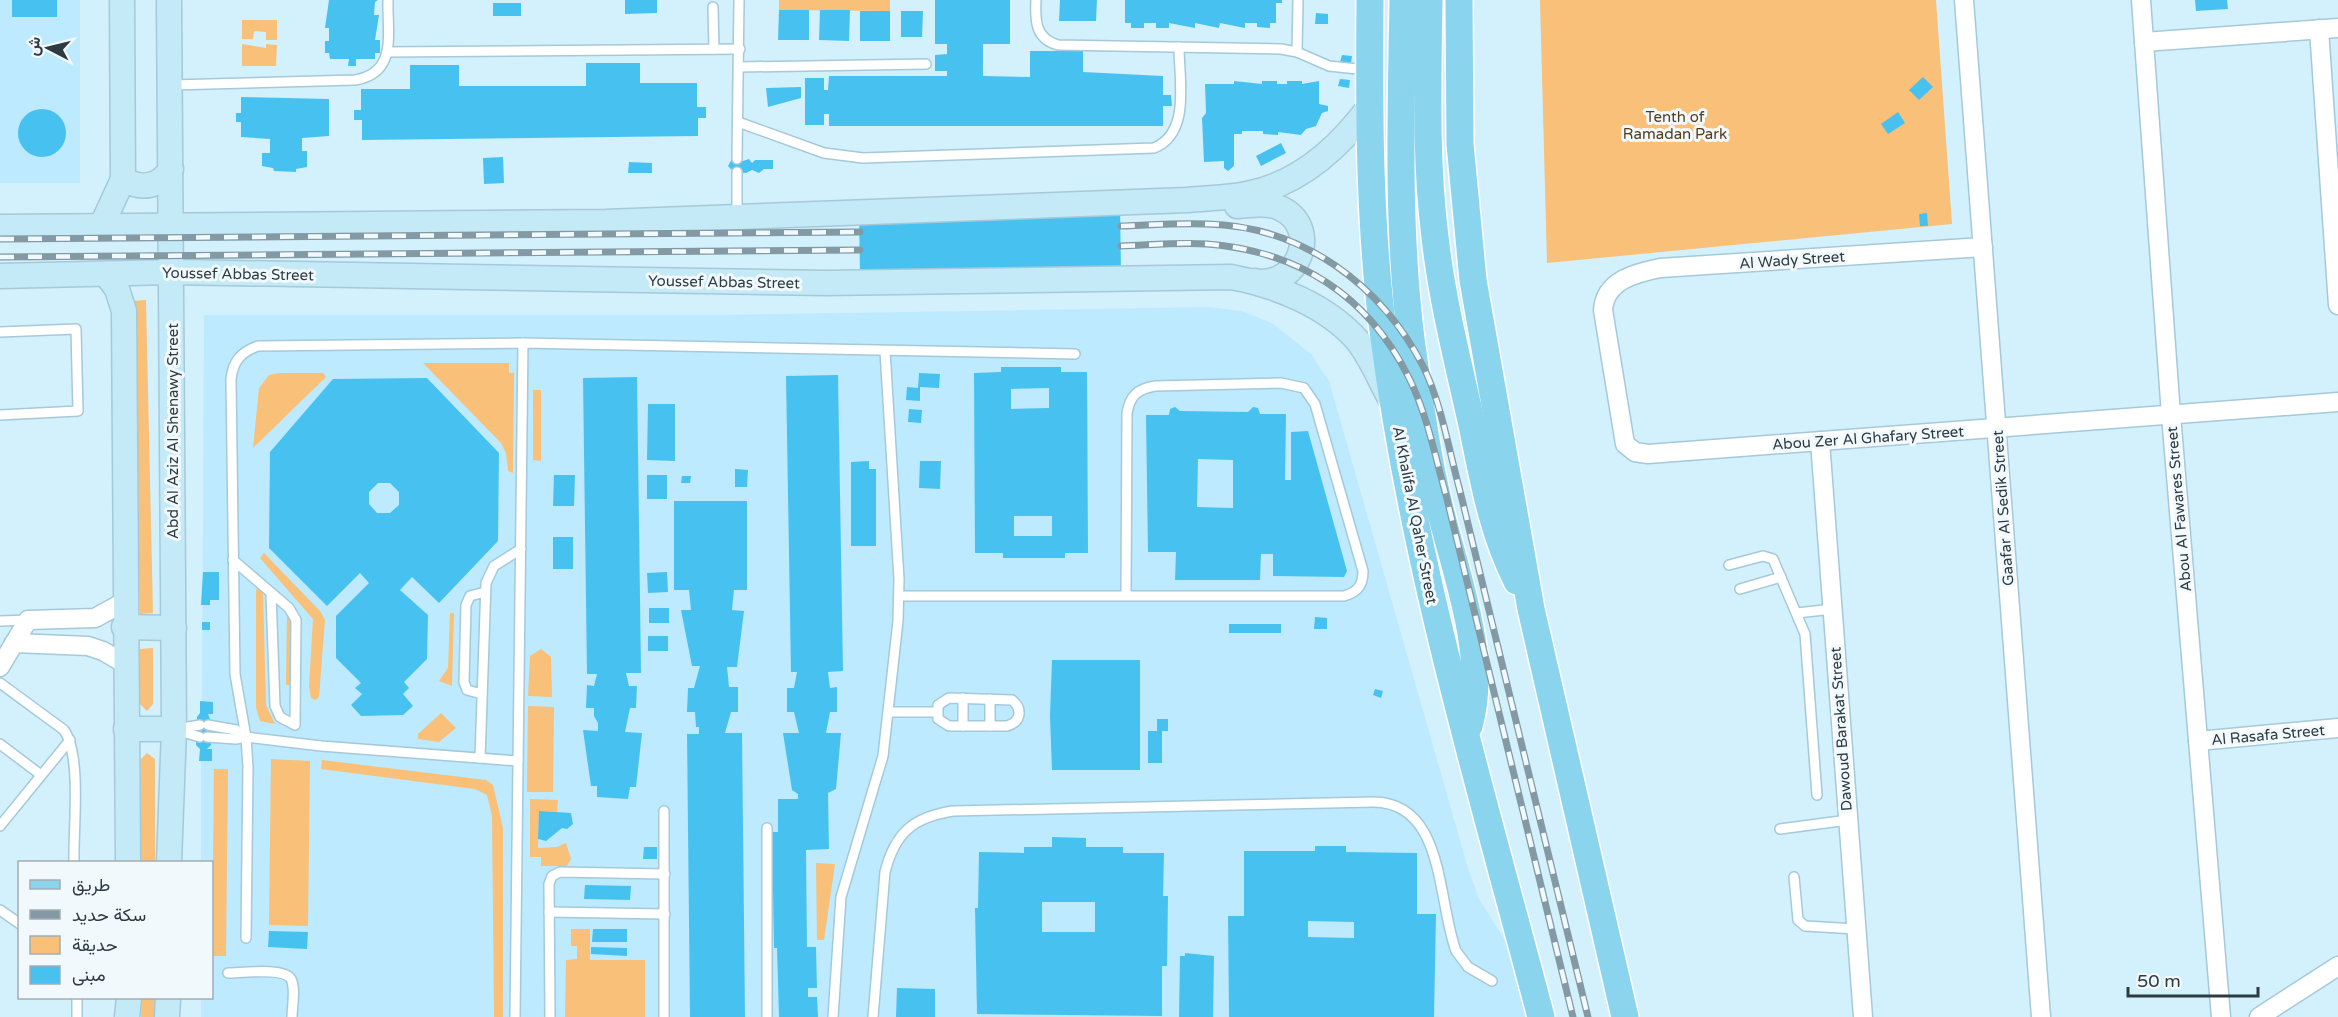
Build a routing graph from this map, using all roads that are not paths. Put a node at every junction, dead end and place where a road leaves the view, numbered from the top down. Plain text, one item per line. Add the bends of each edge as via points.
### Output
1 (122, 0) edge
2 (169, 0) edge
3 (388, 0) edge
4 (739, 0) edge
5 (1036, 0) edge
6 (1298, 0) edge
7 (1370, 0) edge
8 (1403, 0) edge
9 (1429, 0) edge
10 (1459, 0) edge
11 (1964, 0) edge
12 (2141, 0) edge
13 (713, 7) dead end
14 (2338, 28) edge
15 (2319, 29) junction
16 (2144, 42) junction
17 (1179, 47) junction
18 (714, 49) junction
19 (740, 49) junction
20 (387, 52) junction
21 (1297, 52) junction
22 (926, 64) dead end
23 (739, 67) junction
24 (1369, 70) junction
25 (171, 86) junction
26 (1370, 106) junction
27 (738, 122) junction
28 (737, 159) dead end
29 (171, 169) junction
30 (737, 172) dead end
31 (123, 179) junction
32 (1187, 200) junction
33 (737, 217) junction
34 (0, 227) edge
35 (101, 227) junction
36 (170, 227) junction
37 (1983, 247) junction
38 (173, 272) junction
39 (106, 274) junction
40 (0, 276) edge
41 (1252, 281) junction
42 (1607, 293) joint
43 (2338, 305) edge
44 (0, 332) edge
45 (523, 343) junction
46 (885, 351) junction
47 (1075, 354) dead end
48 (2338, 402) edge
49 (1394, 404) junction
50 (0, 415) edge
51 (2171, 415) junction
52 (1998, 428) junction
53 (1820, 441) junction
54 (521, 549) junction
55 (233, 560) junction
56 (1729, 566) dead end
57 (1781, 577) junction
58 (1740, 589) dead end
59 (485, 592) junction
60 (271, 593) junction
61 (899, 596) junction
62 (1126, 596) junction
63 (124, 602) junction
64 (1531, 609) junction
65 (1833, 609) junction
66 (1797, 614) junction
67 (28, 620) junction
68 (0, 621) edge
69 (124, 627) junction
70 (174, 628) junction
71 (14, 643) junction
72 (125, 664) junction
73 (0, 667) edge
74 (0, 682) edge
75 (482, 694) junction
76 (963, 698) junction
77 (990, 699) junction
78 (890, 712) junction
79 (936, 712) junction
80 (963, 726) junction
81 (990, 726) junction
82 (2338, 728) edge
83 (126, 729) junction
84 (174, 729) junction
85 (1467, 734) junction
86 (246, 737) junction
87 (70, 740) junction
88 (2198, 741) junction
89 (0, 744) edge
90 (480, 758) junction
91 (518, 761) junction
92 (41, 775) junction
93 (1817, 795) dead end
94 (664, 811) dead end
95 (1848, 820) junction
96 (0, 826) edge
97 (767, 828) dead end
98 (1780, 829) dead end
99 (74, 861) edge
100 (128, 861) edge
101 (169, 861) edge
102 (664, 874) junction
103 (1794, 877) dead end
104 (0, 910) edge
105 (549, 912) junction
106 (665, 914) junction
107 (18, 923) edge
108 (1856, 929) junction
109 (246, 938) dead end
110 (2338, 966) edge
111 (228, 973) dead end
112 (1492, 981) dead end
113 (77, 999) edge
114 (129, 999) edge
115 (168, 999) edge
116 (77, 1017) edge
117 (128, 1017) edge
118 (167, 1017) edge
119 (292, 1017) edge
120 (515, 1017) edge
121 (550, 1017) edge
122 (664, 1017) edge
123 (767, 1017) edge
124 (833, 1017) edge
125 (873, 1017) edge
126 (1541, 1017) edge
127 (1625, 1017) edge
128 (1863, 1017) edge
129 (2041, 1017) edge
130 (2221, 1017) edge
131 (2259, 1017) edge

1 - 31 main road
2 - 25 main road, Abd Al Aziz Al Shenawy Street
3 - 20 lane
4 - 19 lane
5 - 17 lane via 1037,28 1052,44
6 - 21 lane
7 - 24 main road, Al Khalifa Al Qaher Street
8 - 85 main road via 1401,148 1405,279 1428,449 1474,655 1475,694
9 - 64 main road via 1429,170 1442,284 1493,521 1505,558
10 - 64 main road via 1460,144 1469,250
11 - 37 street, Gaafar Al Sedik Street
12 - 16 street, Abou Al Fawares Street
13 - 18 lane
14 - 15 street
15 - 16 street
15 - 43 street
16 - 51 street, Abou Al Fawares Street
17 - 21 lane
17 - 27 lane via 1178,125 1169,140 1154,148 853,157 806,148
18 - 19 lane
18 - 20 lane
19 - 23 lane
20 - 25 lane via 384,65 375,75 355,80
21 - 24 lane via 1329,66
22 - 23 lane
23 - 27 lane
24 - 26 main road, Al Khalifa Al Qaher Street
25 - 29 main road, Abd Al Aziz Al Shenawy Street
26 - 32 main road via 1348,136 1326,156 1285,182 1248,194
26 - 49 main road, Al Khalifa Al Qaher Street via 1378,276
27 - 28 lane
29 - 31 main road via 153,185 137,186
29 - 36 main road, Abd Al Aziz Al Shenawy Street
30 - 33 lane
31 - 35 main road
32 - 33 main road
32 - 41 main road via 1211,206 1272,205 1293,218 1302,241 1294,267 1271,282
33 - 36 main road
34 - 35 main road
35 - 36 main road
36 - 38 main road, Abd Al Aziz Al Shenawy Street
37 - 42 street, Al Wady Street via 1660,268 1633,274
37 - 52 street, Gaafar Al Sedik Street
38 - 39 main road, Youssef Abbas Street
38 - 41 main road, Youssef Abbas Street via 826,284 1208,277
38 - 70 main road, Abd Al Aziz Al Shenawy Street
39 - 40 main road, Youssef Abbas Street
39 - 63 main road via 117,289 124,311
41 - 49 main road, Youssef Abbas Street via 1311,306 1357,340
42 - 53 street, Abou Zer Al Ghafary Street via 1603,310 1622,438 1629,448 1648,454
44 - 50 lane via 76,330 78,411
45 - 46 lane
45 - 54 lane
45 - 55 lane via 258,346 247,350 232,367 231,379
46 - 47 lane
46 - 61 lane
48 - 51 street, Abou Zer Al Ghafary Street
49 - 85 main road, Al Khalifa Al Qaher Street via 1417,533
51 - 52 street, Abou Zer Al Ghafary Street
51 - 88 street, Abou Al Fawares Street
52 - 53 street, Abou Zer Al Ghafary Street
52 - 129 street, Gaafar Al Sedik Street
53 - 65 street, Dawoud Barakat Street
54 - 59 lane via 494,566
54 - 91 lane
55 - 60 lane
55 - 86 lane via 236,687
56 - 57 lane via 1770,557
57 - 58 lane
57 - 66 lane
59 - 75 lane
59 - 75 lane via 470,596 466,605 464,682 467,690
60 - 60 lane via 289,608 297,626 295,725 280,717 275,706
61 - 62 lane
61 - 78 lane
62 - 62 lane via 1127,414 1135,394 1155,386 1281,383 1304,388 1315,404 1363,571 1359,588 1344,596
63 - 67 street via 95,618
63 - 69 main road
64 - 127 main road
65 - 66 lane
65 - 95 street, Dawoud Barakat Street
66 - 93 lane via 1806,641
67 - 68 lane
67 - 71 street
69 - 70 main road
69 - 72 main road
70 - 84 main road, Abd Al Aziz Al Shenawy Street
71 - 72 street via 88,646
71 - 73 street
72 - 83 main road
74 - 87 lane via 64,730
75 - 90 lane
76 - 77 lane
76 - 79 lane via 942,700
76 - 80 lane
77 - 81 lane
77 - 81 lane via 1012,700 1020,714 1013,724
78 - 79 lane
78 - 124 lane via 879,778 845,878
79 - 80 lane via 943,724
80 - 81 lane
82 - 88 street, Al Rasafa Street
83 - 84 main road
83 - 100 main road
84 - 86 lane via 204,737
84 - 86 lane via 204,725 236,730
84 - 101 main road, Abd Al Aziz Al Shenawy Street
85 - 126 main road, Al Khalifa Al Qaher Street
86 - 90 lane
86 - 109 lane
87 - 92 lane
87 - 99 lane via 74,760
88 - 130 street, Abou Al Fawares Street
89 - 92 lane
90 - 91 lane
91 - 120 lane
92 - 96 lane
94 - 102 lane
95 - 98 lane
95 - 108 street, Dawoud Barakat Street
97 - 123 lane
102 - 105 lane via 556,873 549,884
102 - 106 lane
103 - 108 lane via 1801,924
104 - 107 lane
105 - 106 lane
105 - 121 lane
106 - 122 lane
108 - 128 street, Dawoud Barakat Street
110 - 131 street
111 - 119 lane via 286,974 292,982
112 - 125 lane via 1468,967 1456,951 1426,832 1413,815 1394,804 953,811 915,822 900,835 890,852
113 - 116 lane
114 - 117 main road
115 - 118 main road

